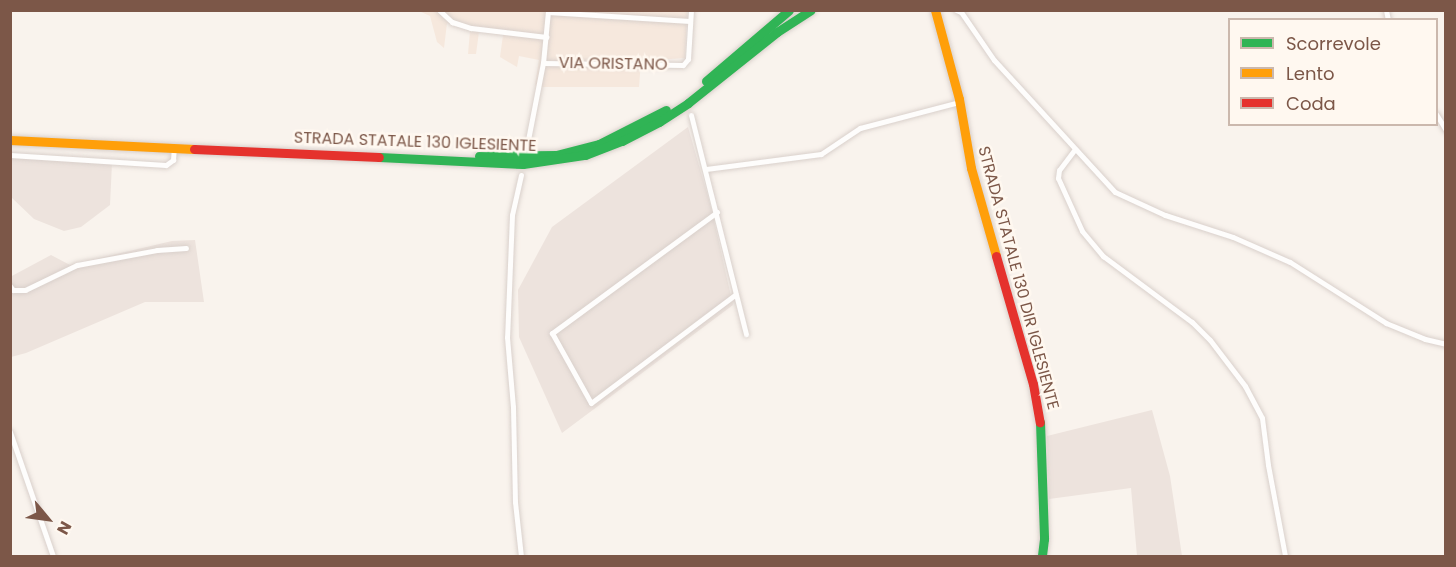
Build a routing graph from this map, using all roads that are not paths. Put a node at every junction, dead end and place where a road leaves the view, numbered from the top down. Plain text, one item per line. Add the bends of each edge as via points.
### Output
1 (439, 10) edge
2 (691, 10) edge
3 (789, 10) edge
4 (811, 10) edge
5 (935, 10) edge
6 (956, 10) edge
7 (548, 11) edge
8 (690, 21) junction
9 (546, 37) junction
10 (543, 63) junction
11 (959, 102) junction
12 (691, 114) dead end
13 (1438, 116) edge
14 (1446, 130) edge
15 (10, 134) edge
16 (10, 140) edge
17 (527, 145) dead end
18 (174, 147) junction
19 (1075, 149) junction
20 (10, 155) edge
21 (706, 170) junction
22 (520, 175) dead end
23 (717, 212) junction
24 (186, 248) dead end
25 (10, 286) edge
26 (736, 294) junction
27 (746, 334) dead end
28 (1446, 344) edge
29 (10, 432) edge
30 (53, 556) edge
31 (521, 556) edge
32 (1042, 556) edge
33 (1286, 556) edge

1 - 9 street via 452,22 471,28
2 - 8 street
3 - 15 main road, STRADA STATALE 130 IGLESIENTE via 685,98 599,144 556,155 445,155
4 - 18 main road, STRADA STATALE 130 IGLESIENTE via 688,103 622,141 585,155 523,164
5 - 11 main road, STRADA STATALE 130 DIR IGLESIENTE
6 - 19 street via 994,60
7 - 8 street
7 - 9 street
8 - 10 street, VIA ORISTANO via 688,59 682,64
9 - 10 street
10 - 17 street
11 - 21 street via 860,128 821,154
11 - 32 main road, STRADA STATALE 130 DIR IGLESIENTE via 972,168 1040,418
12 - 21 street
13 - 14 street
16 - 18 main road, STRADA STATALE 130 IGLESIENTE
18 - 20 street via 174,160 166,165
19 - 28 street via 1115,192 1290,262 1386,323
19 - 33 street via 1059,170 1058,178 1082,231 1103,256 1192,322 1210,340 1245,386 1262,418
21 - 23 street
22 - 31 street via 512,215 507,337
23 - 26 street
23 - 26 street via 552,333 591,403
24 - 25 street via 77,265 25,290 13,290
26 - 27 street
29 - 30 street

